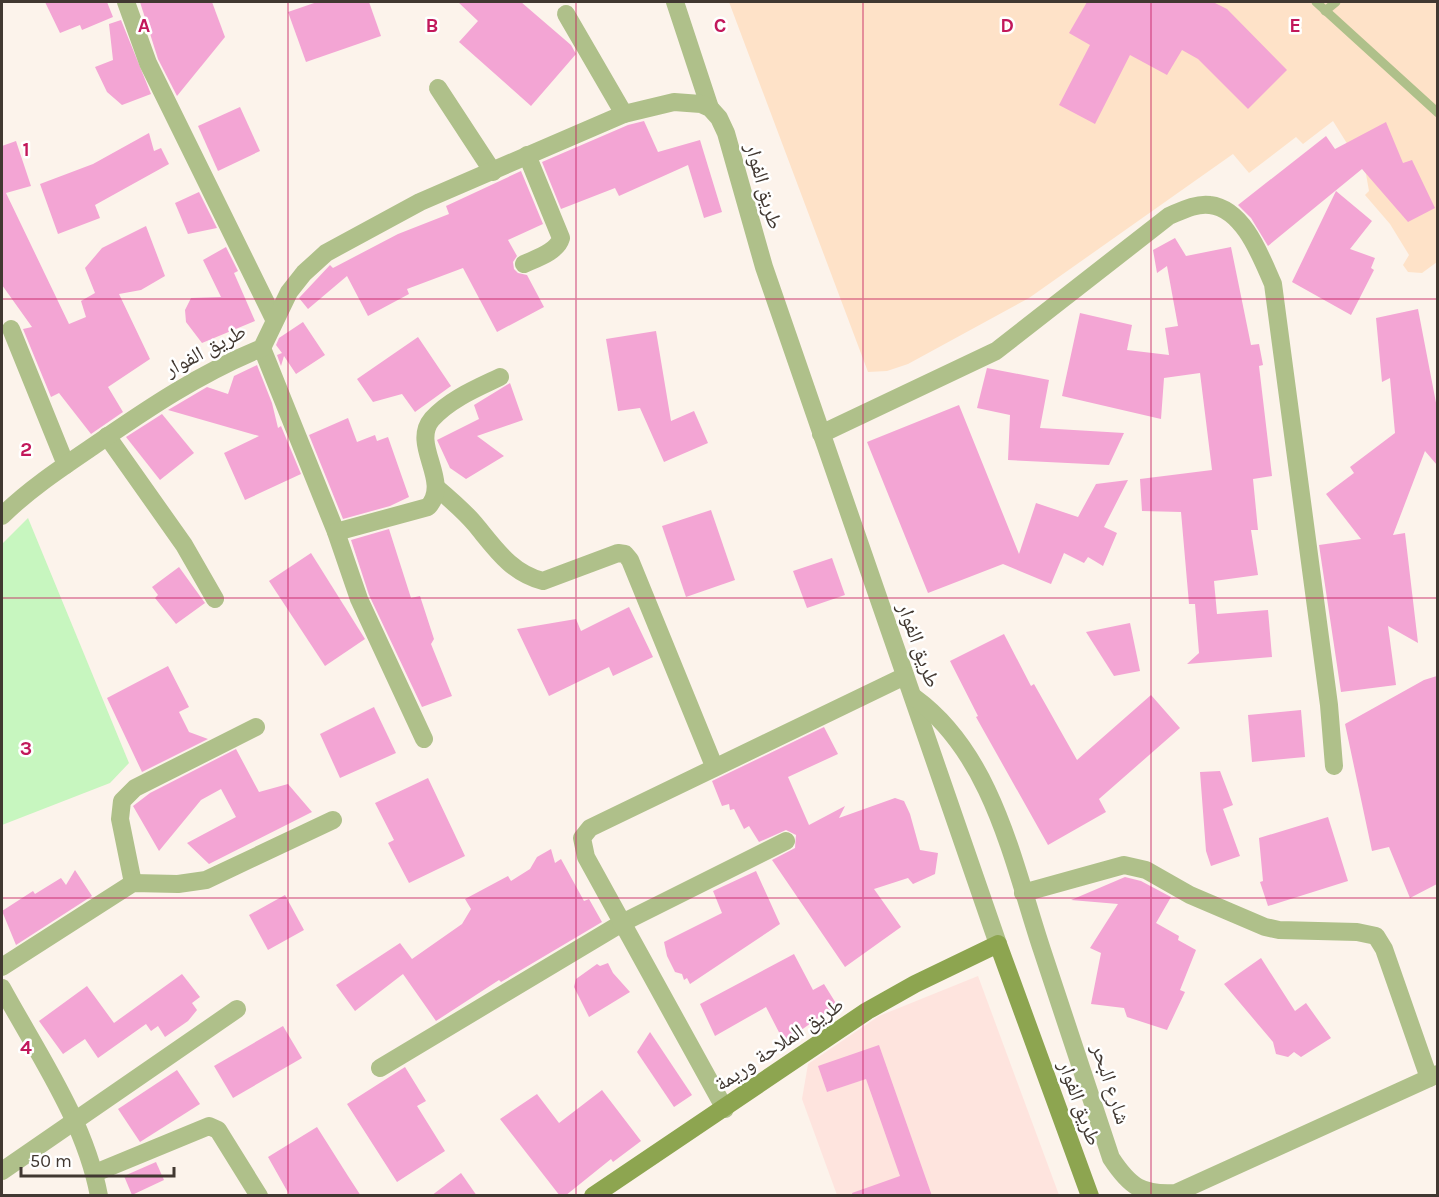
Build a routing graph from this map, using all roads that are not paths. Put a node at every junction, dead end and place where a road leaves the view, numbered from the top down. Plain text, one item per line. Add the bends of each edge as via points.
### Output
1 (126, 2) edge
2 (675, 2) edge
3 (1316, 2) edge
4 (1336, 2) edge
5 (1325, 10) junction
6 (566, 14) dead end
7 (438, 88) dead end
8 (710, 108) junction
9 (1437, 113) edge
10 (624, 114) junction
11 (527, 155) junction
12 (493, 172) junction
13 (524, 264) dead end
14 (274, 319) junction
15 (11, 329) dead end
16 (262, 348) junction
17 (500, 376) dead end
18 (821, 434) junction
19 (107, 436) junction
20 (66, 465) junction
21 (437, 488) junction
22 (4, 509) edge
23 (336, 532) junction
24 (216, 599) dead end
25 (905, 676) junction
26 (915, 698) junction
27 (256, 727) dead end
28 (424, 739) dead end
29 (714, 766) junction
30 (1334, 766) dead end
31 (333, 820) dead end
32 (786, 841) dead end
33 (133, 883) junction
34 (1023, 893) junction
35 (622, 923) junction
36 (998, 944) junction
37 (2, 967) edge
38 (2, 988) edge
39 (237, 1009) dead end
40 (380, 1068) dead end
41 (1433, 1076) edge
42 (725, 1108) junction
43 (74, 1121) junction
44 (2, 1171) edge
45 (95, 1173) junction
46 (99, 1196) edge
47 (259, 1196) edge
48 (593, 1196) edge
49 (1090, 1196) edge

1 - 14 street via 148,63
2 - 8 street, طريق الفوار
3 - 5 lane
4 - 5 lane
5 - 9 lane
6 - 10 street
7 - 12 street
8 - 10 street, طريق الفوار via 674,102
8 - 18 street, طريق الفوار via 726,133 764,267
10 - 11 street, طريق الفوار
11 - 12 street, طريق الفوار
11 - 13 street via 561,238 554,249
12 - 14 street, طريق الفوار via 420,202 326,253 294,286
14 - 16 street, طريق الفوار
15 - 20 street
16 - 19 street, طريق الفوار via 172,392
16 - 23 street
17 - 21 street via 462,395 431,420 426,430 427,448
18 - 25 street, طريق الفوار
18 - 30 street via 996,351 1169,216 1210,205 1227,212 1244,227 1273,284 1328,693
19 - 20 street, طريق الفوار
19 - 24 street via 184,545
20 - 22 street, طريق الفوار
21 - 23 street via 428,507
21 - 29 street via 475,524 502,558 530,578 543,581 618,553 625,554
23 - 28 street via 359,599
25 - 26 street, طريق الفوار
25 - 29 street
26 - 34 street, شارع البحر via 938,715 975,767 994,807
26 - 36 street, طريق الفوار
27 - 33 street via 135,788 122,801 120,819
29 - 35 street via 585,832 582,838 586,857
31 - 33 street via 206,880
32 - 35 street
33 - 37 street
34 - 41 street via 1124,865 1146,870 1190,895 1265,927 1376,936
34 - 41 street, شارع البحر via 1112,1158 1122,1176 1138,1188 1156,1194 1176,1192
35 - 40 street
35 - 42 street
36 - 42 street, طريق الملاحة وريمة via 867,1011
36 - 49 street, طريق الفوار
38 - 43 street
39 - 43 street
42 - 48 street, طريق الملاحة وريمة
43 - 44 street
43 - 45 street
45 - 46 street
45 - 47 street via 209,1126 218,1130

